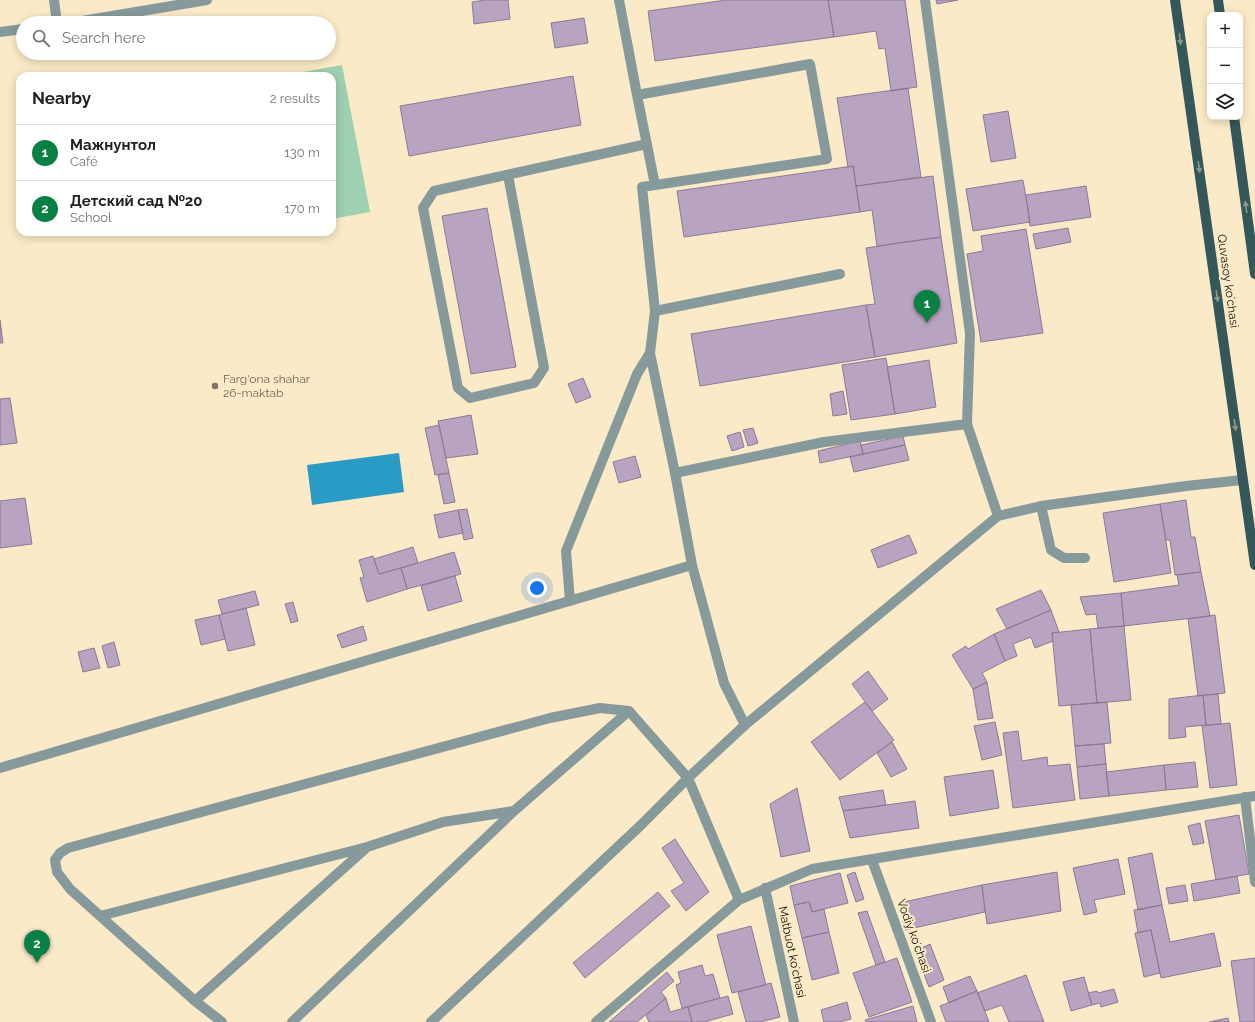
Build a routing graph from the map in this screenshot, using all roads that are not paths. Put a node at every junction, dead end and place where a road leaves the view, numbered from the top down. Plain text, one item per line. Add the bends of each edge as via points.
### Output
1 (54, 0) edge
2 (207, 0) edge
3 (619, 0) edge
4 (926, 0) edge
5 (1175, 0) edge
6 (1218, 0) edge
7 (1220, 12) edge
8 (56, 16) edge
9 (112, 16) edge
10 (16, 30) edge
11 (0, 32) edge
12 (636, 94) junction
13 (1234, 120) edge
14 (647, 144) junction
15 (508, 175) junction
16 (655, 185) junction
17 (840, 274) dead end
18 (1255, 274) edge
19 (655, 311) junction
20 (650, 353) junction
21 (967, 424) junction
22 (675, 473) junction
23 (1242, 480) junction
24 (1041, 506) junction
25 (998, 516) junction
26 (1085, 558) dead end
27 (692, 565) junction
28 (1255, 565) edge
29 (570, 601) junction
30 (629, 711) junction
31 (745, 725) junction
32 (0, 768) edge
33 (688, 778) junction
34 (1250, 796) edge
35 (514, 811) junction
36 (367, 847) junction
37 (872, 860) junction
38 (1255, 882) edge
39 (765, 888) junction
40 (739, 900) junction
41 (100, 916) junction
42 (195, 1001) junction
43 (222, 1022) edge
44 (292, 1022) edge
45 (431, 1022) edge
46 (596, 1022) edge
47 (794, 1022) edge
48 (931, 1022) edge

1 - 8 street
2 - 9 street
3 - 12 street
4 - 21 street via 970,334
5 -> 23 main road, Quvasoy koʻchasi
6 - 7 main road
10 - 11 street
12 - 14 street
12 - 16 street via 810,64 827,159
18 -> 13 main road
14 - 15 street
14 - 16 street
15 - 15 street via 434,192 423,208 458,388 470,398 534,383 544,368
16 - 19 street via 642,187
17 - 19 street
19 - 20 street
20 - 22 street
20 - 29 street via 636,374 566,551
21 - 22 street via 824,442
21 - 25 street
22 - 27 street
23 - 24 street
23 - 28 main road, Quvasoy koʻchasi
24 - 25 street
24 - 26 street via 1051,550 1064,558
25 - 31 street
27 - 29 street
27 - 31 street via 724,684
29 - 32 street
30 - 33 street
30 - 35 street
30 - 41 street via 600,708 550,718 68,848 55,860 57,872 70,889
31 - 33 street
33 - 40 street
33 - 45 street
34 - 37 street
34 - 38 street
35 - 36 street via 443,822
35 - 44 street
36 - 41 street
36 - 42 street
37 - 39 street via 812,869
37 - 48 street, Vodiy koʻchasi
39 - 40 street
39 - 47 street, Matbuot koʻchasi
40 - 46 street
41 - 42 street
42 - 43 street

